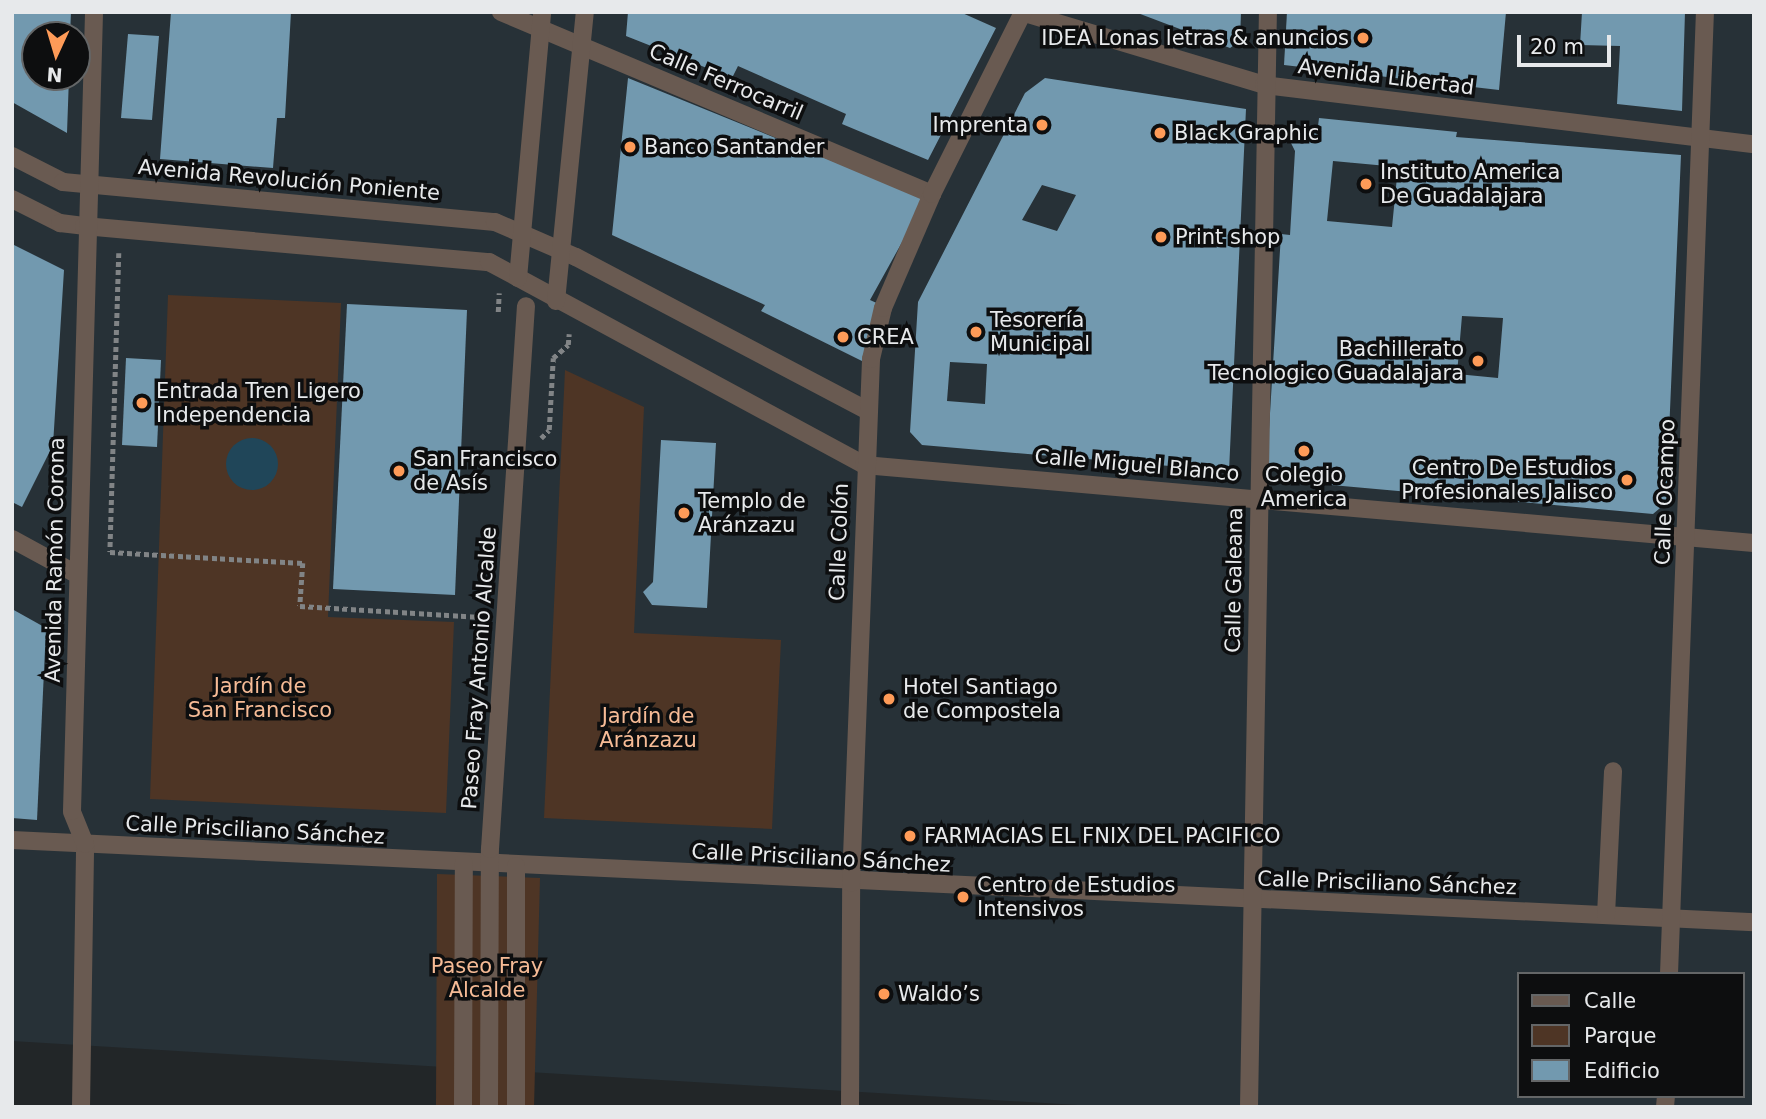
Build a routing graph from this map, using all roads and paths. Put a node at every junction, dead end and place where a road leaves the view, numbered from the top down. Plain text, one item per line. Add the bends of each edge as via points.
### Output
1 (94, 12) edge
2 (501, 12) edge
3 (585, 12) edge
4 (1022, 12) edge
5 (1268, 12) edge
6 (1705, 12) edge
7 (542, 20) edge
8 (582, 45) junction
9 (1264, 85) junction
10 (1701, 137) junction
11 (1754, 144) edge
12 (12, 156) edge
13 (87, 184) junction
14 (932, 194) junction
15 (12, 199) edge
16 (84, 226) junction
17 (120, 229) junction
18 (522, 233) junction
19 (561, 250) junction
20 (518, 278) junction
21 (556, 301) junction
22 (526, 306) dead end
23 (864, 408) junction
24 (864, 465) junction
25 (1258, 498) junction
26 (1686, 538) junction
27 (12, 539) edge
28 (1754, 543) edge
29 (78, 575) junction
30 (505, 618) junction
31 (1613, 771) dead end
32 (12, 840) edge
33 (85, 844) junction
34 (464, 863) junction
35 (489, 865) junction
36 (516, 866) junction
37 (851, 883) junction
38 (1252, 900) junction
39 (1606, 915) junction
40 (1670, 918) junction
41 (1754, 922) edge
42 (1669, 972) edge
43 (81, 1107) edge
44 (463, 1107) edge
45 (489, 1107) edge
46 (516, 1107) edge
47 (850, 1107) edge
48 (1249, 1107) edge

1 - 13 street, Avenida Ramón Corona
2 - 7 street, Calle Ferrocarril
3 - 8 street
4 - 9 street, Avenida Libertad
4 - 14 street, Calle Colón
5 - 9 street, Calle Galeana
6 - 10 street, Calle Ocampo
7 - 8 street, Calle Ferrocarril
7 - 18 street
8 - 14 street, Calle Ferrocarril
8 - 19 street
9 - 10 street, Avenida Libertad
9 - 25 street, Calle Galeana
10 - 11 street, Avenida Libertad
10 - 26 street, Calle Ocampo
12 - 13 street, Avenida Revolución Poniente via 63,182
13 - 16 street, Avenida Ramón Corona
13 - 18 street, Avenida Revolución Poniente via 495,222
14 - 23 street, Calle Colón via 883,309
15 - 16 street via 60,223
16 - 17 street
16 - 29 street, Avenida Ramón Corona
17 - 20 street via 489,262
17 - 30 path via 110,552 303,563 300,606
18 - 19 street, Avenida Revolución Poniente
18 - 20 street
19 - 21 street
19 - 23 street
20 - 21 street
21 - 24 street, Calle Miguel Blanco
22 - 30 street, Paseo Fray Antonio Alcalde
23 - 24 street, Calle Colón
24 - 25 street, Calle Miguel Blanco
24 - 37 street, Calle Colón
25 - 26 street, Calle Miguel Blanco
25 - 38 street, Calle Galeana
26 - 28 street, Calle Miguel Blanco
26 - 40 street, Calle Ocampo
27 - 29 street
29 - 33 street, Avenida Ramón Corona via 72,811
30 - 35 street, Paseo Fray Antonio Alcalde
31 - 39 street
32 - 33 street, Calle Prisciliano Sánchez
33 - 34 street, Calle Prisciliano Sánchez
33 - 43 street, Avenida Ramón Corona
34 - 35 street, Calle Prisciliano Sánchez
34 - 44 street
35 - 36 street, Calle Prisciliano Sánchez
35 - 45 street, Paseo Fray Antonio Alcalde
36 - 37 street, Calle Prisciliano Sánchez
36 - 46 street
37 - 38 street, Calle Prisciliano Sánchez
37 - 47 street, Calle Colón
38 - 39 street, Calle Prisciliano Sánchez
38 - 48 street, Calle Galeana
39 - 40 street, Calle Prisciliano Sánchez
40 - 41 street, Calle Prisciliano Sánchez
40 - 42 street, Calle Ocampo

